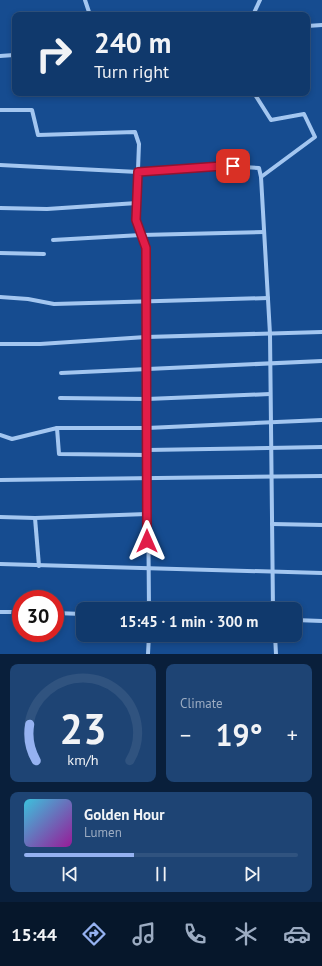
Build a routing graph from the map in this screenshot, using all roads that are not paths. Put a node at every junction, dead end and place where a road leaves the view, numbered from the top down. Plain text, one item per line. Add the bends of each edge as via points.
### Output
1 (85, 0) edge
2 (260, 0) edge
3 (89, 12) edge
4 (254, 12) edge
5 (322, 25) edge
6 (310, 26) edge
7 (12, 55) edge
8 (0, 56) edge
9 (256, 96) edge
10 (0, 110) edge
11 (0, 166) edge
12 (138, 172) junction
13 (261, 177) junction
14 (137, 203) junction
15 (0, 208) edge
16 (264, 232) junction
17 (141, 235) junction
18 (53, 240) dead end
19 (0, 253) edge
20 (44, 254) dead end
21 (0, 297) edge
22 (268, 298) junction
23 (146, 300) junction
24 (322, 332) edge
25 (270, 334) junction
26 (146, 337) junction
27 (0, 344) edge
28 (322, 361) edge
29 (270, 363) junction
30 (146, 369) junction
31 (61, 373) dead end
32 (270, 394) junction
33 (60, 398) dead end
34 (147, 399) junction
35 (322, 420) edge
36 (271, 422) junction
37 (57, 428) junction
38 (147, 428) junction
39 (0, 435) edge
40 (322, 447) edge
41 (271, 448) junction
42 (147, 453) junction
43 (322, 476) edge
44 (272, 477) junction
45 (147, 479) junction
46 (0, 480) edge
47 (147, 514) junction
48 (0, 517) edge
49 (35, 518) junction
50 (272, 524) junction
51 (322, 525) edge
52 (0, 564) edge
53 (39, 566) junction
54 (148, 568) junction
55 (273, 572) junction
56 (322, 572) edge
57 (149, 602) edge
58 (273, 602) edge
59 (0, 612) edge
60 (12, 612) edge
61 (64, 613) edge
62 (76, 614) edge
63 (302, 620) edge
64 (322, 621) edge
65 (149, 642) edge
66 (275, 642) edge
67 (148, 654) edge
68 (276, 654) edge

1 - 3 street
2 - 4 street
5 - 6 street
7 - 8 street
9 - 13 street via 271,120 304,114 315,137
10 - 12 street via 32,110 38,135 135,132 139,144
11 - 12 street
12 - 13 street via 222,166 259,168
12 - 14 street
13 - 16 street
14 - 15 street via 47,209
14 - 17 street via 136,220
16 - 17 street
16 - 22 street
17 - 18 street
17 - 23 street via 146,248
19 - 20 street
21 - 23 street via 54,304
22 - 23 street
22 - 25 street
23 - 26 street
24 - 25 street
25 - 26 street
25 - 29 street
26 - 27 street
26 - 30 street
28 - 29 street
29 - 30 street
29 - 32 street
30 - 31 street
30 - 34 street
32 - 34 street
32 - 36 street
33 - 34 street
34 - 38 street
35 - 36 street
36 - 38 street
36 - 41 street
37 - 38 street
37 - 39 street via 12,439
37 - 42 street via 59,454
38 - 42 street
40 - 41 street
41 - 42 street
41 - 44 street
42 - 45 street
43 - 44 street
44 - 45 street
44 - 50 street
45 - 46 street
45 - 47 street
47 - 49 street
47 - 54 street
48 - 49 street
49 - 53 street
50 - 51 street
50 - 55 street
52 - 53 street
53 - 54 street
54 - 55 street
54 - 57 street
55 - 56 street
55 - 58 street
59 - 60 street
61 - 62 street
63 - 64 street
65 - 67 street
66 - 68 street

